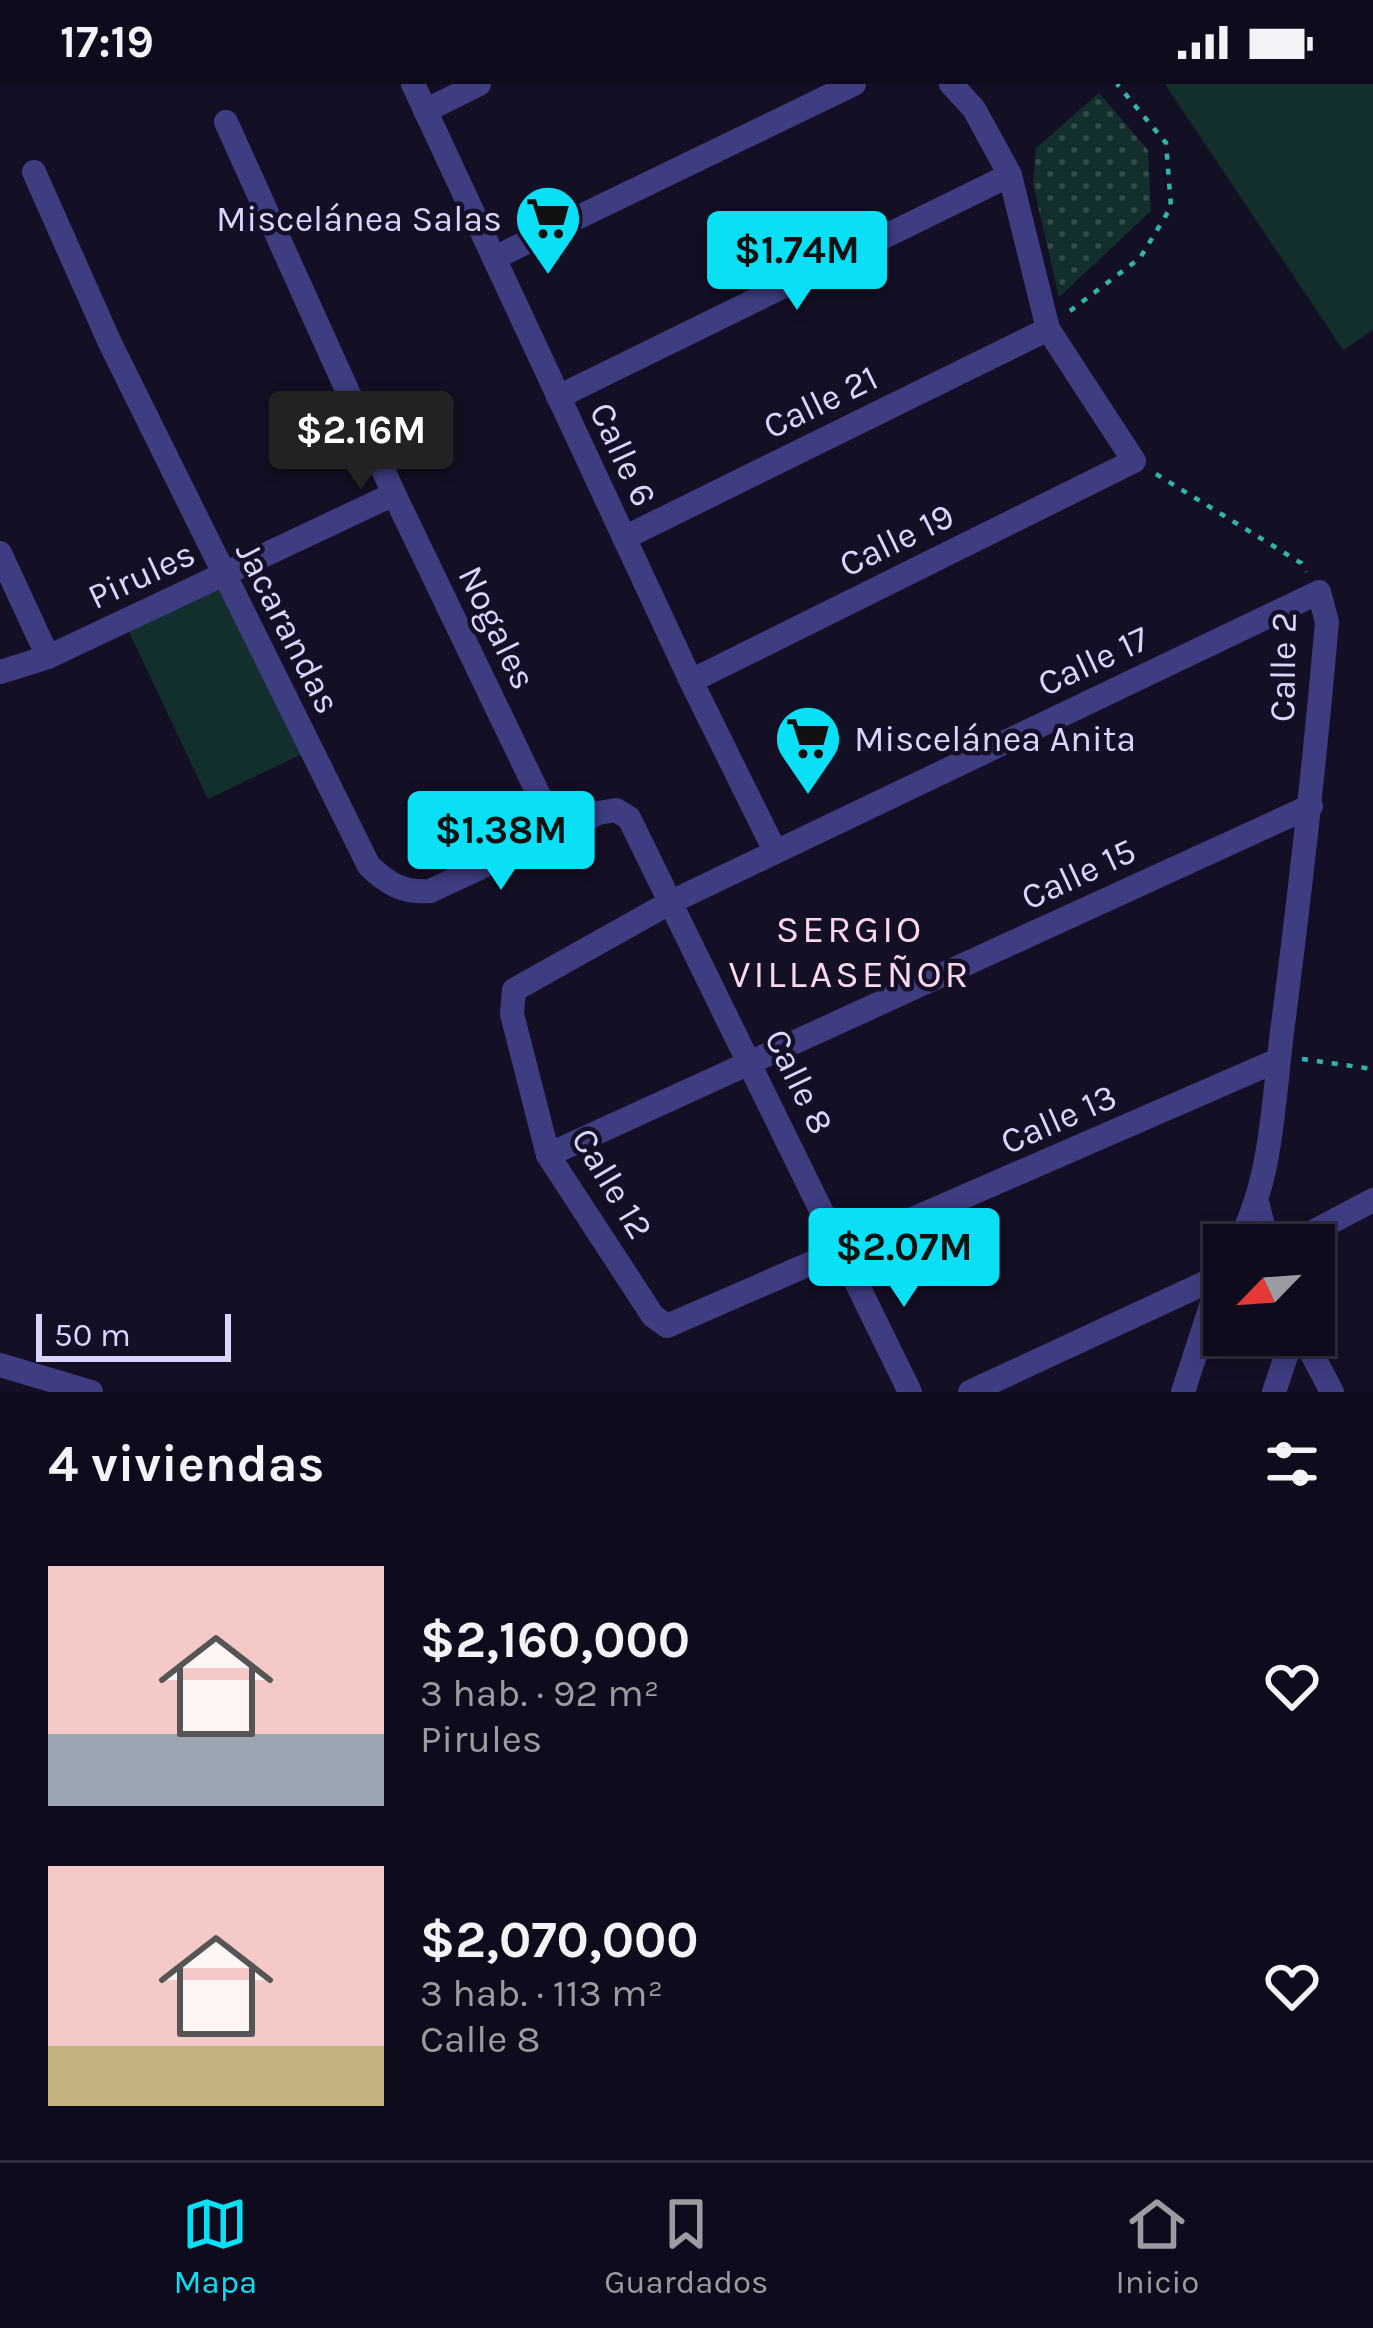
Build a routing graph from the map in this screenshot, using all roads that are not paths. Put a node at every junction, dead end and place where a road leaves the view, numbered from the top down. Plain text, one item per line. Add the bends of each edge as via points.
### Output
1 (413, 84) edge
2 (479, 84) edge
3 (854, 84) edge
4 (951, 84) edge
5 (425, 111) junction
6 (226, 122) dead end
7 (34, 172) dead end
8 (1010, 176) junction
9 (494, 258) junction
10 (1048, 329) junction
11 (558, 397) junction
12 (394, 494) junction
13 (624, 538) junction
14 (0, 553) edge
15 (222, 575) junction
16 (1319, 592) joint
17 (47, 657) junction
18 (0, 672) edge
19 (691, 681) junction
20 (1311, 806) junction
21 (616, 810) joint
22 (558, 835) junction
23 (776, 851) junction
24 (670, 902) junction
25 (514, 990) joint
26 (1278, 1060) junction
27 (751, 1063) junction
28 (548, 1155) junction
29 (1373, 1200) edge
30 (1258, 1206) junction
31 (1248, 1224) edge
32 (1263, 1224) edge
33 (1328, 1224) edge
34 (845, 1253) junction
35 (1203, 1282) edge
36 (668, 1326) joint
37 (1203, 1331) edge
38 (1289, 1356) edge
39 (1311, 1356) edge
40 (0, 1365) edge
41 (20, 1392) edge
42 (91, 1392) edge
43 (910, 1392) edge
44 (970, 1392) edge
45 (1183, 1392) edge
46 (1274, 1392) edge
47 (1332, 1392) edge

1 - 5 street, Calle 6
2 - 5 street
3 - 9 street
4 - 8 street
5 - 9 street, Calle 6
6 - 12 street, Nogales
7 - 15 street, Jacarandas
8 - 10 street
8 - 11 street
9 - 11 street, Calle 6
10 - 13 street, Calle 21
10 - 19 street, Calle 19 via 1134,461
11 - 13 street, Calle 6
12 - 15 street, Pirules
12 - 22 street, Nogales
13 - 19 street, Calle 6
14 - 17 street
15 - 17 street, Pirules
15 - 22 street, Jacarandas via 369,866 388,883 430,891
16 - 20 street, Calle 2 via 1327,622
16 - 23 street, Calle 17
17 - 18 street, Pirules
19 - 23 street, Calle 6
20 - 26 street, Calle 2
20 - 27 street, Calle 15
21 - 22 street, Jacarandas
21 - 24 street, Calle 8 via 629,818
23 - 24 street, Calle 17
24 - 25 street, Calle 17
24 - 27 street, Calle 8
25 - 28 street, Calle 12 via 512,1015
26 - 30 street, Calle 2
26 - 34 street, Calle 13
27 - 28 street, Calle 15
27 - 34 street, Calle 8
28 - 36 street, Calle 12 via 653,1316
29 - 33 street
30 - 31 street, Calle 2
30 - 32 street
34 - 36 street, Calle 13
34 - 43 street, Calle 8
35 - 44 street
37 - 45 street
38 - 46 street
39 - 47 street
40 - 41 street
40 - 42 street

